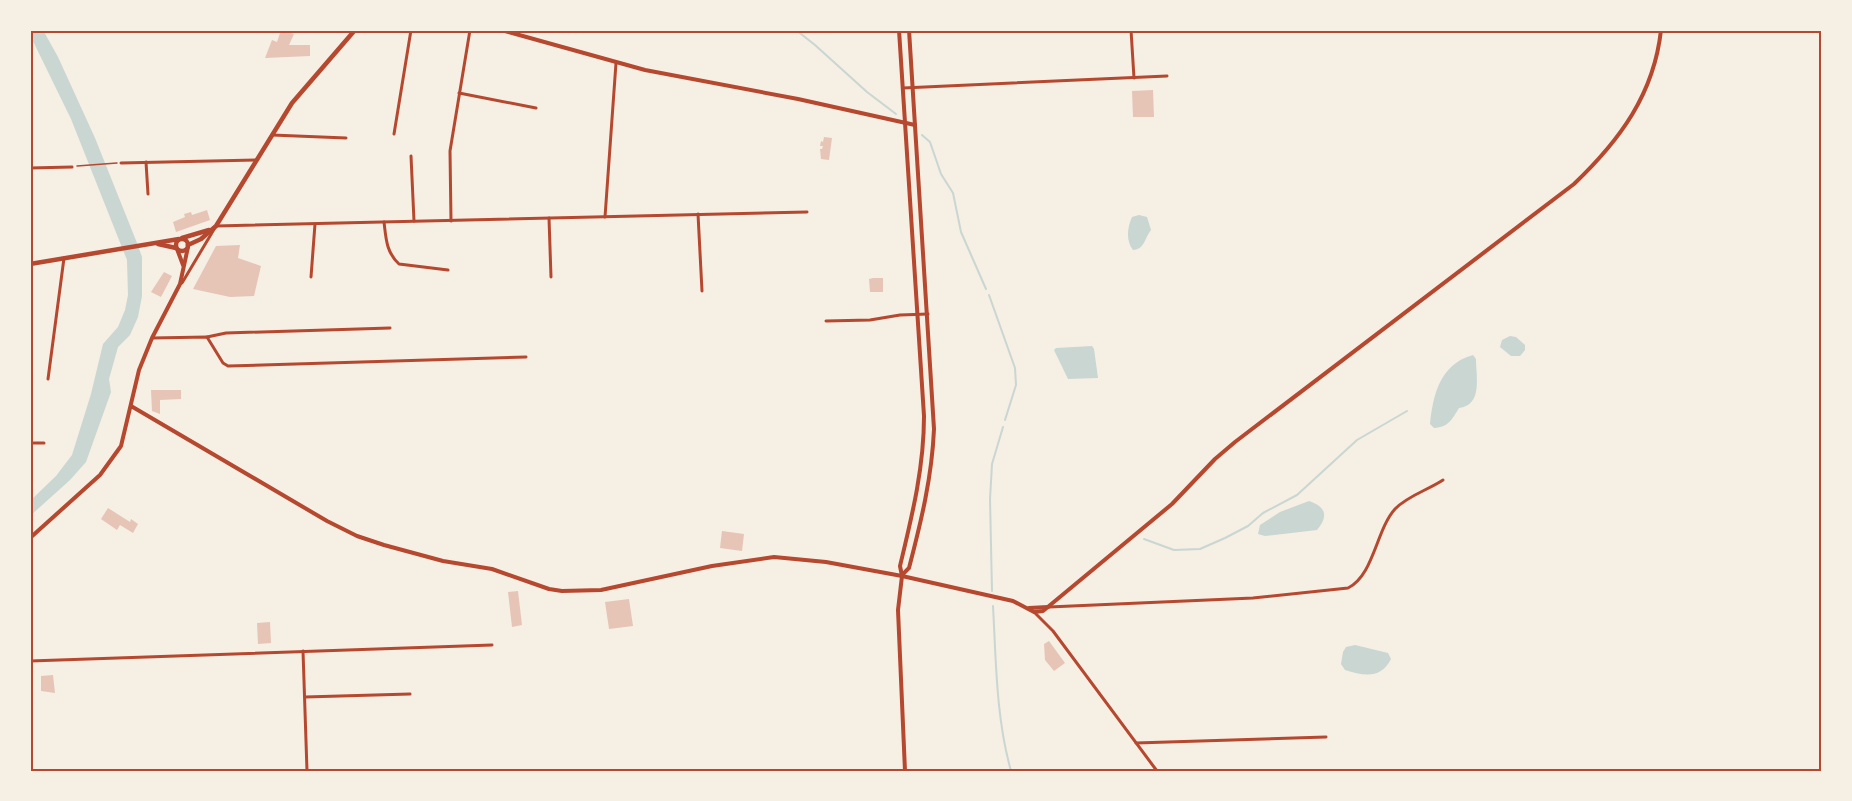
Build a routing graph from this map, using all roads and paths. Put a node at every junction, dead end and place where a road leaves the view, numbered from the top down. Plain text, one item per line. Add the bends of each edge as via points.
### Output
1 (355, 30) edge
2 (411, 30) edge
3 (470, 30) edge
4 (502, 30) edge
5 (899, 30) edge
6 (909, 30) edge
7 (1131, 30) edge
8 (1661, 30) edge
9 (616, 63) junction
10 (1167, 76) dead end
11 (1134, 78) junction
12 (903, 88) junction
13 (913, 88) junction
14 (459, 93) junction
15 (536, 108) dead end
16 (905, 122) junction
17 (915, 125) junction
18 (394, 134) dead end
19 (272, 135) junction
20 (346, 138) dead end
21 (411, 156) dead end
22 (257, 160) junction
23 (146, 162) junction
24 (121, 163) joint
25 (72, 167) joint
26 (30, 168) edge
27 (147, 194) dead end
28 (911, 209) junction
29 (921, 209) junction
30 (807, 212) dead end
31 (698, 214) junction
32 (604, 217) junction
33 (549, 218) junction
34 (451, 220) junction
35 (414, 221) junction
36 (384, 222) junction
37 (315, 224) junction
38 (216, 226) junction
39 (180, 239) junction
40 (152, 243) junction
41 (188, 246) junction
42 (177, 248) junction
43 (64, 258) junction
44 (30, 264) edge
45 (184, 267) junction
46 (448, 270) dead end
47 (311, 277) dead end
48 (550, 277) dead end
49 (178, 290) junction
50 (702, 291) dead end
51 (918, 314) junction
52 (928, 314) junction
53 (826, 321) dead end
54 (390, 328) dead end
55 (207, 337) junction
56 (152, 338) junction
57 (526, 357) dead end
58 (48, 380) dead end
59 (131, 406) junction
60 (924, 416) junction
61 (934, 416) junction
62 (30, 443) edge
63 (44, 443) dead end
64 (1443, 480) dead end
65 (30, 538) edge
66 (902, 576) junction
67 (1049, 607) junction
68 (1029, 608) junction
69 (1034, 612) junction
70 (492, 645) dead end
71 (303, 651) junction
72 (30, 661) edge
73 (410, 694) dead end
74 (305, 697) junction
75 (1326, 737) dead end
76 (1136, 743) junction
77 (307, 771) edge
78 (905, 771) edge
79 (1157, 771) edge

1 - 19 main road via 296,98
2 - 18 street
3 - 14 street
4 - 9 street
5 - 12 street
6 - 13 street
7 - 11 street
8 - 67 street via 1650,82 1641,102 1609,147 1574,184 1226,450 1172,504
9 - 16 street
9 - 32 street
10 - 11 street
11 - 13 street
12 - 13 street
12 - 16 street
13 - 17 street
14 - 15 street
14 - 34 street via 450,151
16 - 17 street
16 - 28 street
17 - 29 street
19 - 20 street
19 - 22 main road
21 - 35 street
22 - 23 street
22 - 38 main road
23 - 24 street
23 - 27 street
24 - 25 path
25 - 26 street
28 - 29 street
28 - 51 street
29 - 52 street
30 - 31 street
31 - 32 street
31 - 50 street
32 - 33 street
33 - 34 street
33 - 48 street
34 - 35 street
35 - 36 street
36 - 37 street
36 - 46 street via 387,248 399,264
37 - 38 street
37 - 47 street
38 - 39 main road
38 - 41 main road
38 - 49 street
39 - 40 main road
39 - 41 main road via 187,241
39 - 42 main road
40 - 42 main road
40 - 43 main road
41 - 42 main road via 183,251
41 - 45 street
42 - 45 street
43 - 44 main road
43 - 58 street
45 - 49 street
49 - 56 street
51 - 52 street
51 - 53 street
51 - 60 street
52 - 61 street
54 - 55 street via 226,333
55 - 56 street
55 - 57 street via 228,366
56 - 59 street
59 - 65 street via 121,446 106,468
59 - 66 street via 357,536 428,558 492,569 549,589 601,590 774,557
60 - 61 street
60 - 66 street via 920,472 900,566
61 - 66 street via 925,505 909,568
62 - 63 street
64 - 67 street via 1396,508 1362,576 1348,588 1252,598
66 - 68 street
66 - 78 street via 898,610
67 - 68 street
67 - 69 street
68 - 69 street
69 - 76 street via 1053,631
70 - 71 street
71 - 72 street
71 - 74 street
73 - 74 street
74 - 77 street
75 - 76 street
76 - 79 street

